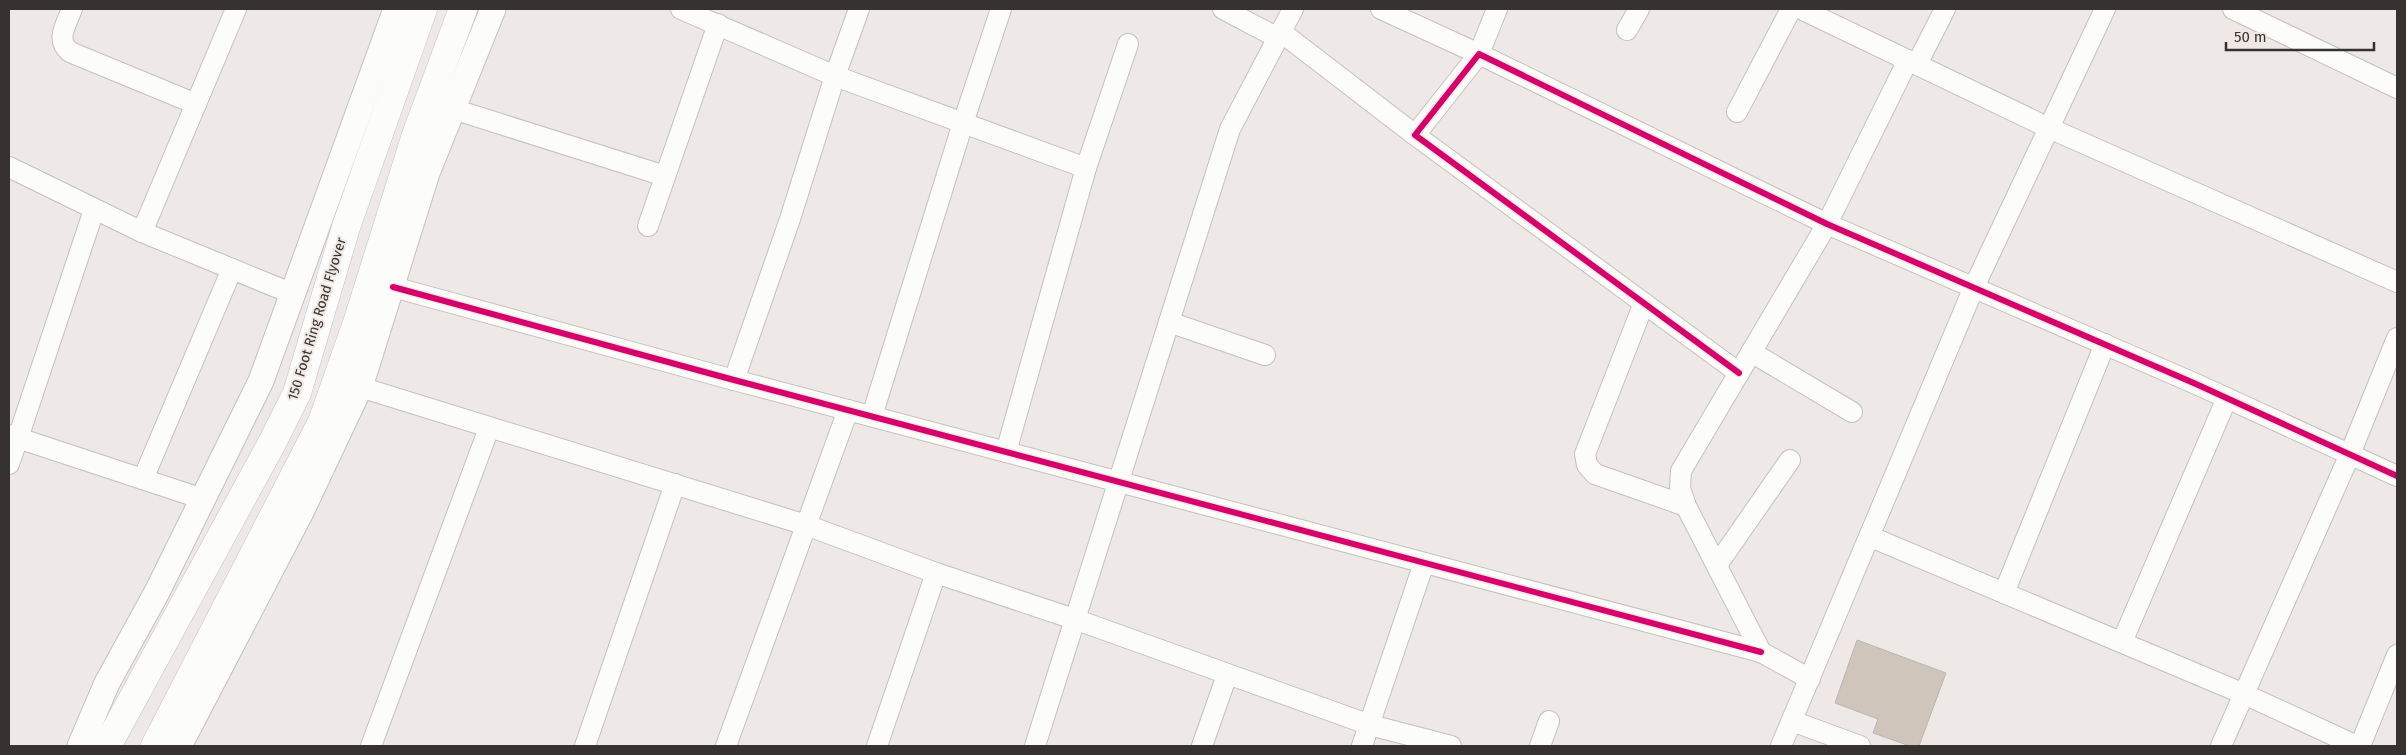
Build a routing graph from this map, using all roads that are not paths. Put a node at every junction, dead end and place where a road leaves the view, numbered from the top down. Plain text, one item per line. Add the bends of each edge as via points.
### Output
1 (72, 9) edge
2 (236, 9) edge
3 (396, 9) edge
4 (423, 9) edge
5 (464, 9) edge
6 (493, 9) edge
7 (681, 9) edge
8 (859, 9) edge
9 (1001, 9) edge
10 (1223, 9) edge
11 (1293, 9) edge
12 (1382, 9) edge
13 (1497, 9) edge
14 (1639, 9) edge
15 (1791, 9) edge
16 (1801, 9) edge
17 (1945, 9) edge
18 (2105, 9) edge
19 (2233, 9) edge
20 (718, 24) junction
21 (1627, 30) dead end
22 (1280, 35) junction
23 (1128, 44) dead end
24 (1479, 54) junction
25 (1912, 62) junction
26 (834, 76) junction
27 (2397, 88) edge
28 (196, 104) junction
29 (453, 110) junction
30 (1737, 112) dead end
31 (963, 123) junction
32 (2049, 128) junction
33 (1415, 135) junction
34 (9, 167) edge
35 (1086, 168) junction
36 (665, 176) junction
37 (94, 210) junction
38 (1827, 224) junction
39 (648, 226) dead end
40 (142, 232) junction
41 (232, 269) junction
42 (2397, 282) edge
43 (393, 287) junction
44 (1974, 288) junction
45 (293, 294) junction
46 (1644, 303) junction
47 (1169, 322) junction
48 (2397, 338) edge
49 (2105, 344) junction
50 (1751, 352) junction
51 (1266, 355) dead end
52 (1739, 373) junction
53 (734, 380) junction
54 (360, 388) junction
55 (2227, 398) junction
56 (848, 410) junction
57 (1852, 412) dead end
58 (872, 416) junction
59 (488, 428) junction
60 (13, 436) edge
61 (1006, 452) junction
62 (2350, 454) junction
63 (1790, 460) dead end
64 (9, 464) edge
65 (2397, 476) edge
66 (143, 479) junction
67 (1118, 481) junction
68 (675, 484) junction
69 (203, 499) junction
70 (1686, 506) junction
71 (806, 525) junction
72 (1870, 537) junction
73 (1424, 562) junction
74 (1717, 565) junction
75 (936, 574) junction
76 (2004, 592) junction
77 (1076, 620) junction
78 (2122, 642) junction
79 (1761, 652) junction
80 (2397, 655) edge
81 (1226, 675) junction
82 (1810, 679) junction
83 (2244, 694) junction
84 (1549, 721) dead end
85 (1792, 721) junction
86 (1370, 725) junction
87 (80, 746) edge
88 (106, 746) edge
89 (154, 746) edge
90 (179, 746) edge
91 (371, 746) edge
92 (585, 746) edge
93 (726, 746) edge
94 (876, 746) edge
95 (1035, 746) edge
96 (1202, 746) edge
97 (1362, 746) edge
98 (1451, 746) edge
99 (1540, 746) edge
100 (1781, 746) edge
101 (1860, 746) edge
102 (2221, 746) edge
103 (2358, 746) edge

1 - 28 street via 61,40 70,52
2 - 28 street
3 - 45 street
4 - 88 highway, 150 Foot Ring Road Flyover via 346,228 297,393
5 - 89 highway via 416,135 322,422
6 - 29 street
7 - 20 street
8 - 26 street
9 - 31 street
10 - 22 street
11 - 22 street
12 - 24 street
13 - 24 street
14 - 21 street
15 - 30 street
16 - 25 street
17 - 25 street
18 - 32 street
19 - 27 street
20 - 26 street
20 - 36 street
22 - 33 street
22 - 47 street via 1230,129
23 - 35 street
24 - 33 street
24 - 38 street
25 - 32 street
25 - 38 street
26 - 31 street
26 - 53 street via 790,219
28 - 40 street
29 - 36 street
29 - 43 street via 427,174
31 - 35 street
31 - 58 street
32 - 42 street
32 - 44 street
33 - 46 street
34 - 37 street
35 - 61 street
36 - 39 street
37 - 40 street
37 - 60 street
38 - 44 street
38 - 50 street
40 - 41 street
41 - 45 street
41 - 66 street
43 - 53 street
43 - 54 street
44 - 49 street
44 - 72 street
45 - 69 street via 261,381
46 - 52 street
46 - 70 street via 1585,454 1587,465 1595,474
47 - 51 street
47 - 67 street
48 - 62 street
49 - 55 street
49 - 76 street
50 - 52 street
50 - 57 street
52 - 70 street via 1681,472 1680,488
53 - 56 street
54 - 59 street
54 - 90 street via 301,512
55 - 62 street
55 - 78 street
56 - 58 street
56 - 71 street
58 - 61 street
59 - 68 street
59 - 91 street
60 - 64 street
60 - 66 street
61 - 67 street
62 - 65 street
62 - 83 street
63 - 74 street
66 - 69 street
67 - 73 street
67 - 77 street
68 - 71 street
68 - 92 street
69 - 87 street via 107,683
70 - 74 street
71 - 75 street
71 - 93 street
72 - 76 street
72 - 82 street
73 - 79 street
73 - 86 street
74 - 79 street
75 - 77 street
75 - 94 street
76 - 78 street
77 - 81 street
77 - 95 street
78 - 83 street
79 - 82 street
80 - 103 street
81 - 86 street
81 - 96 street
82 - 85 street
83 - 102 street
83 - 103 street
84 - 99 street
85 - 100 street
85 - 101 street
86 - 97 street
86 - 98 street

